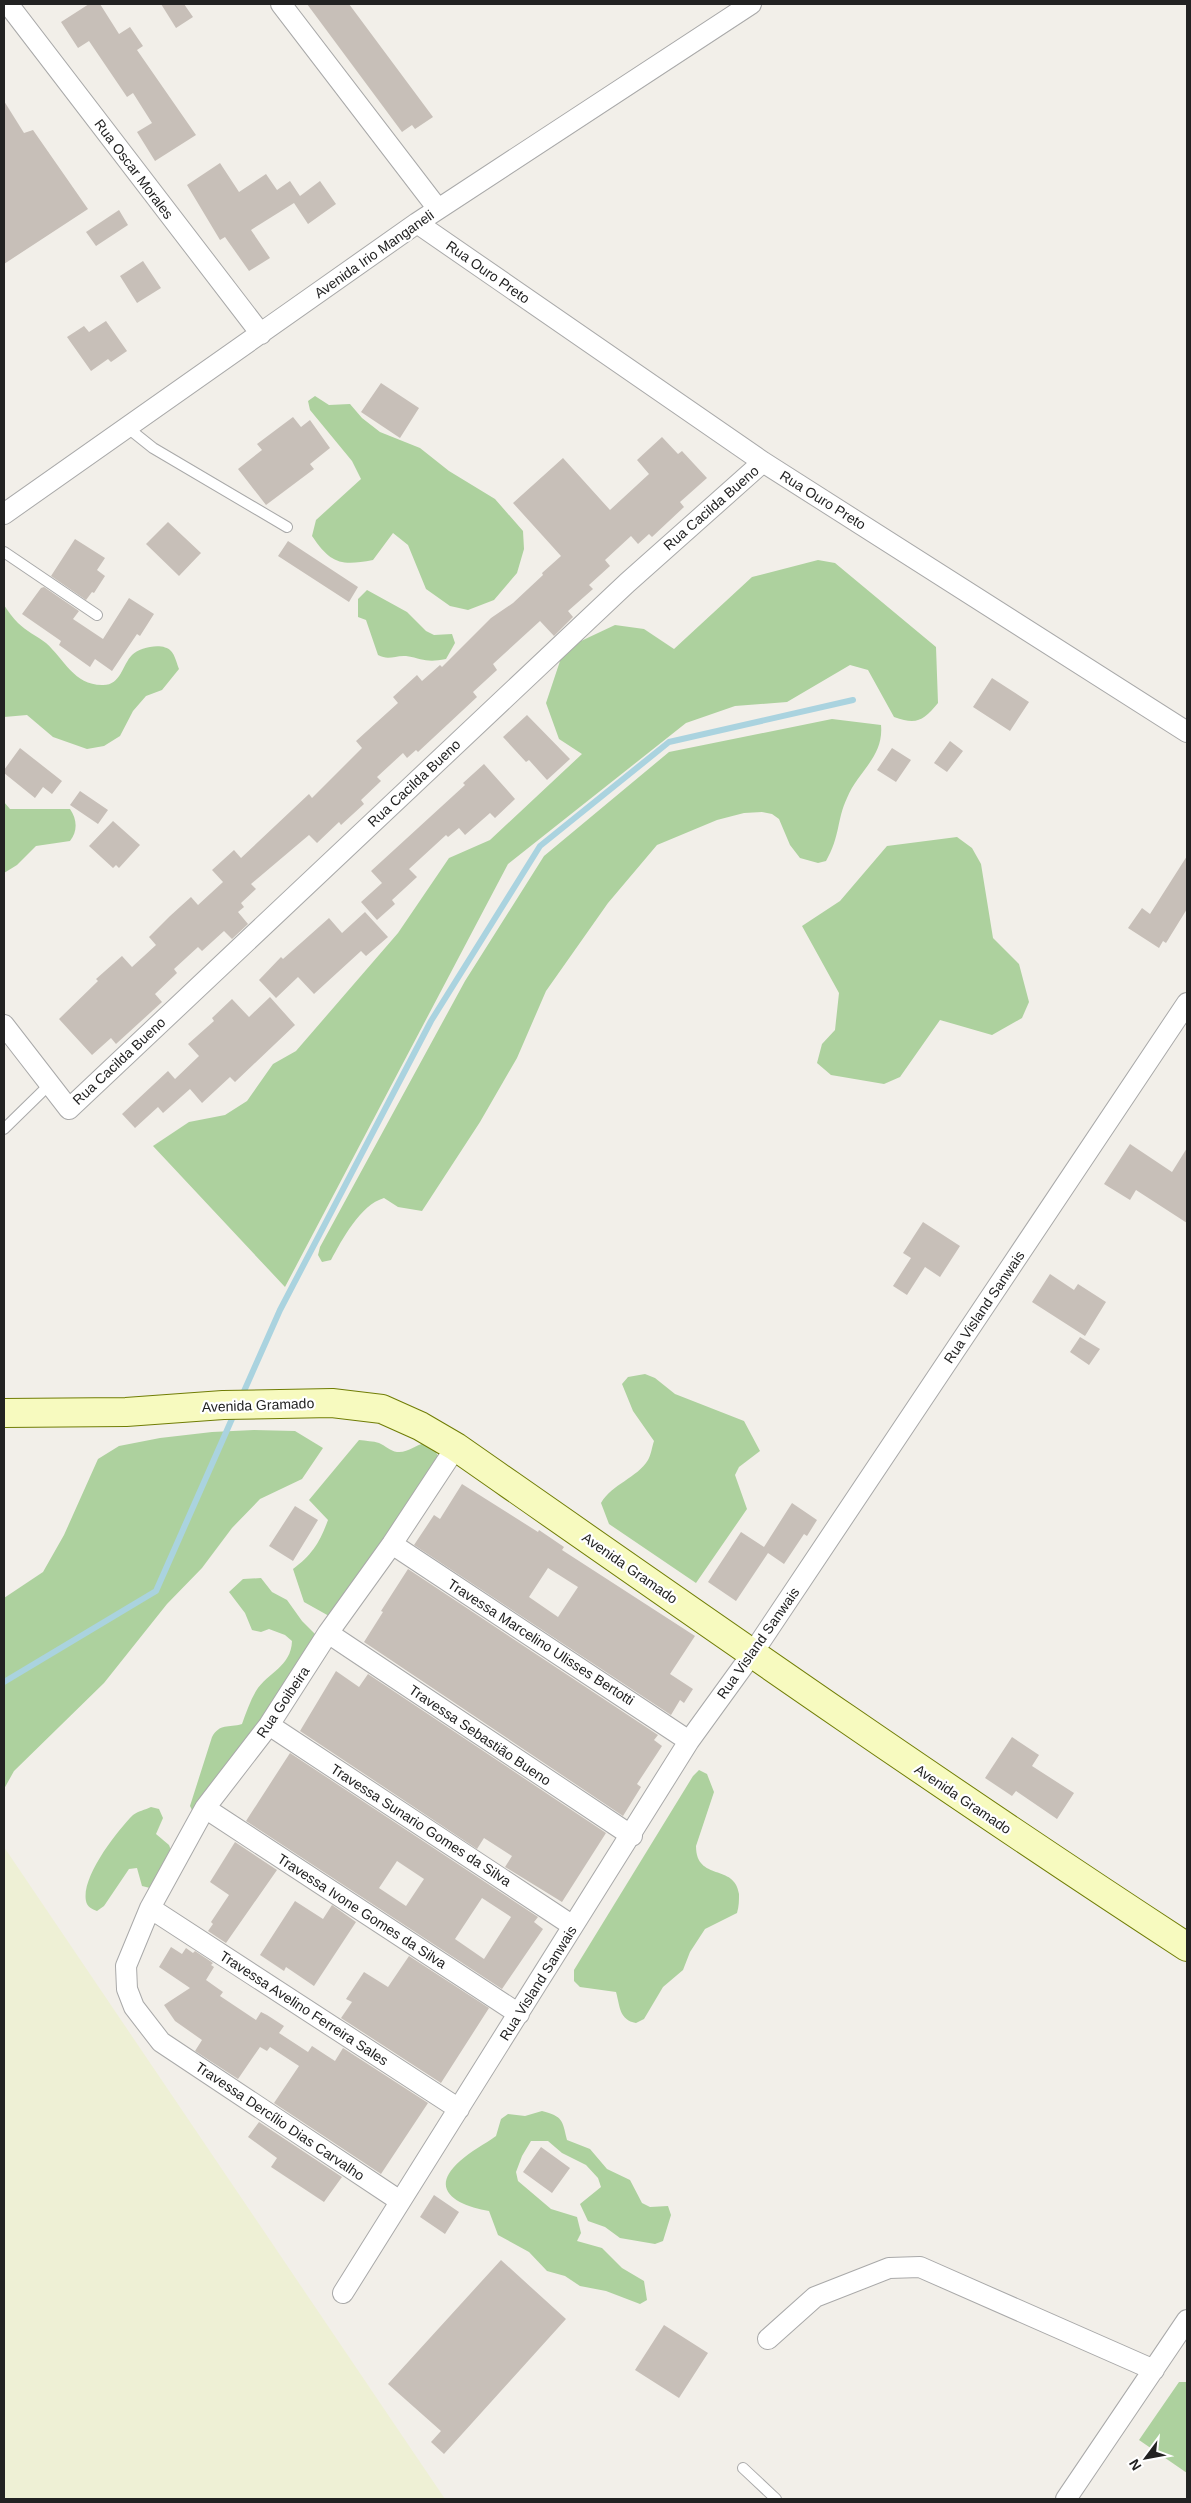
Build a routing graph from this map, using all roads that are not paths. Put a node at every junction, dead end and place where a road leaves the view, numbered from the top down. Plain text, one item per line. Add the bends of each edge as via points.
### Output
1 (8, 4) edge
2 (282, 4) edge
3 (751, 4) edge
4 (438, 209) junction
5 (417, 223) junction
6 (261, 334) junction
7 (128, 428) junction
8 (763, 462) junction
9 (4, 514) edge
10 (287, 527) dead end
11 (4, 552) edge
12 (96, 614) dead end
13 (1187, 732) edge
14 (1187, 1003) edge
15 (4, 1025) edge
16 (50, 1084) junction
17 (4, 1129) edge
18 (4, 1413) edge
19 (456, 1447) junction
20 (392, 1544) junction
21 (328, 1633) junction
22 (752, 1654) junction
23 (269, 1725) junction
24 (689, 1740) junction
25 (205, 1808) junction
26 (632, 1836) junction
27 (150, 1908) junction
28 (573, 1926) junction
29 (1187, 1947) edge
30 (519, 2014) junction
31 (161, 2042) joint
32 (458, 2109) junction
33 (400, 2201) junction
34 (343, 2293) dead end
35 (1187, 2320) edge
36 (768, 2339) dead end
37 (1154, 2370) junction
38 (743, 2468) dead end
39 (776, 2499) edge
40 (1066, 2499) edge

1 - 6 street, Rua Oscar Morales
2 - 4 street
3 - 4 street, Avenida Irio Manganeli
4 - 5 street, Avenida Irio Manganeli
5 - 6 street, Avenida Irio Manganeli
5 - 8 street, Rua Ouro Preto
6 - 7 street, Avenida Irio Manganeli
7 - 9 street, Avenida Irio Manganeli
7 - 10 lane via 153,448
8 - 13 street, Rua Ouro Preto
8 - 16 street, Rua Cacilda Bueno via 627,583 69,1108
11 - 12 lane
14 - 22 street, Rua Visland Sanwais
15 - 16 street
16 - 17 lane
18 - 19 street, Avenida Gramado via 126,1412 223,1405 332,1403 382,1409
19 - 20 street, Rua Goibeira
19 - 22 street, Avenida Gramado
20 - 21 street, Rua Goibeira
20 - 24 street, Travessa Marcelino Ulisses Bertotti
21 - 23 street, Rua Goibeira
21 - 26 street, Travessa Sebastião Bueno
22 - 24 street, Rua Visland Sanwais
22 - 29 street, Avenida Gramado via 1041,1852
23 - 25 street, Rua Goibeira
23 - 28 street, Travessa Sunario Gomes da Silva
24 - 26 street, Rua Visland Sanwais
25 - 27 street, Rua Goibeira
25 - 30 street, Travessa Ivone Gomes da Silva
26 - 28 street, Rua Visland Sanwais
27 - 31 street, Rua Goibeira via 126,1966 127,1989 134,2007
27 - 32 street, Travessa Avelino Ferreira Sales
28 - 30 street, Rua Visland Sanwais
30 - 32 street, Rua Visland Sanwais
31 - 33 street, Travessa Dercílio Dias Carvalho
32 - 33 street, Rua Visland Sanwais
33 - 34 street, Rua Visland Sanwais
35 - 37 street
36 - 37 street via 816,2297 889,2268 920,2267
37 - 40 street
38 - 39 lane

